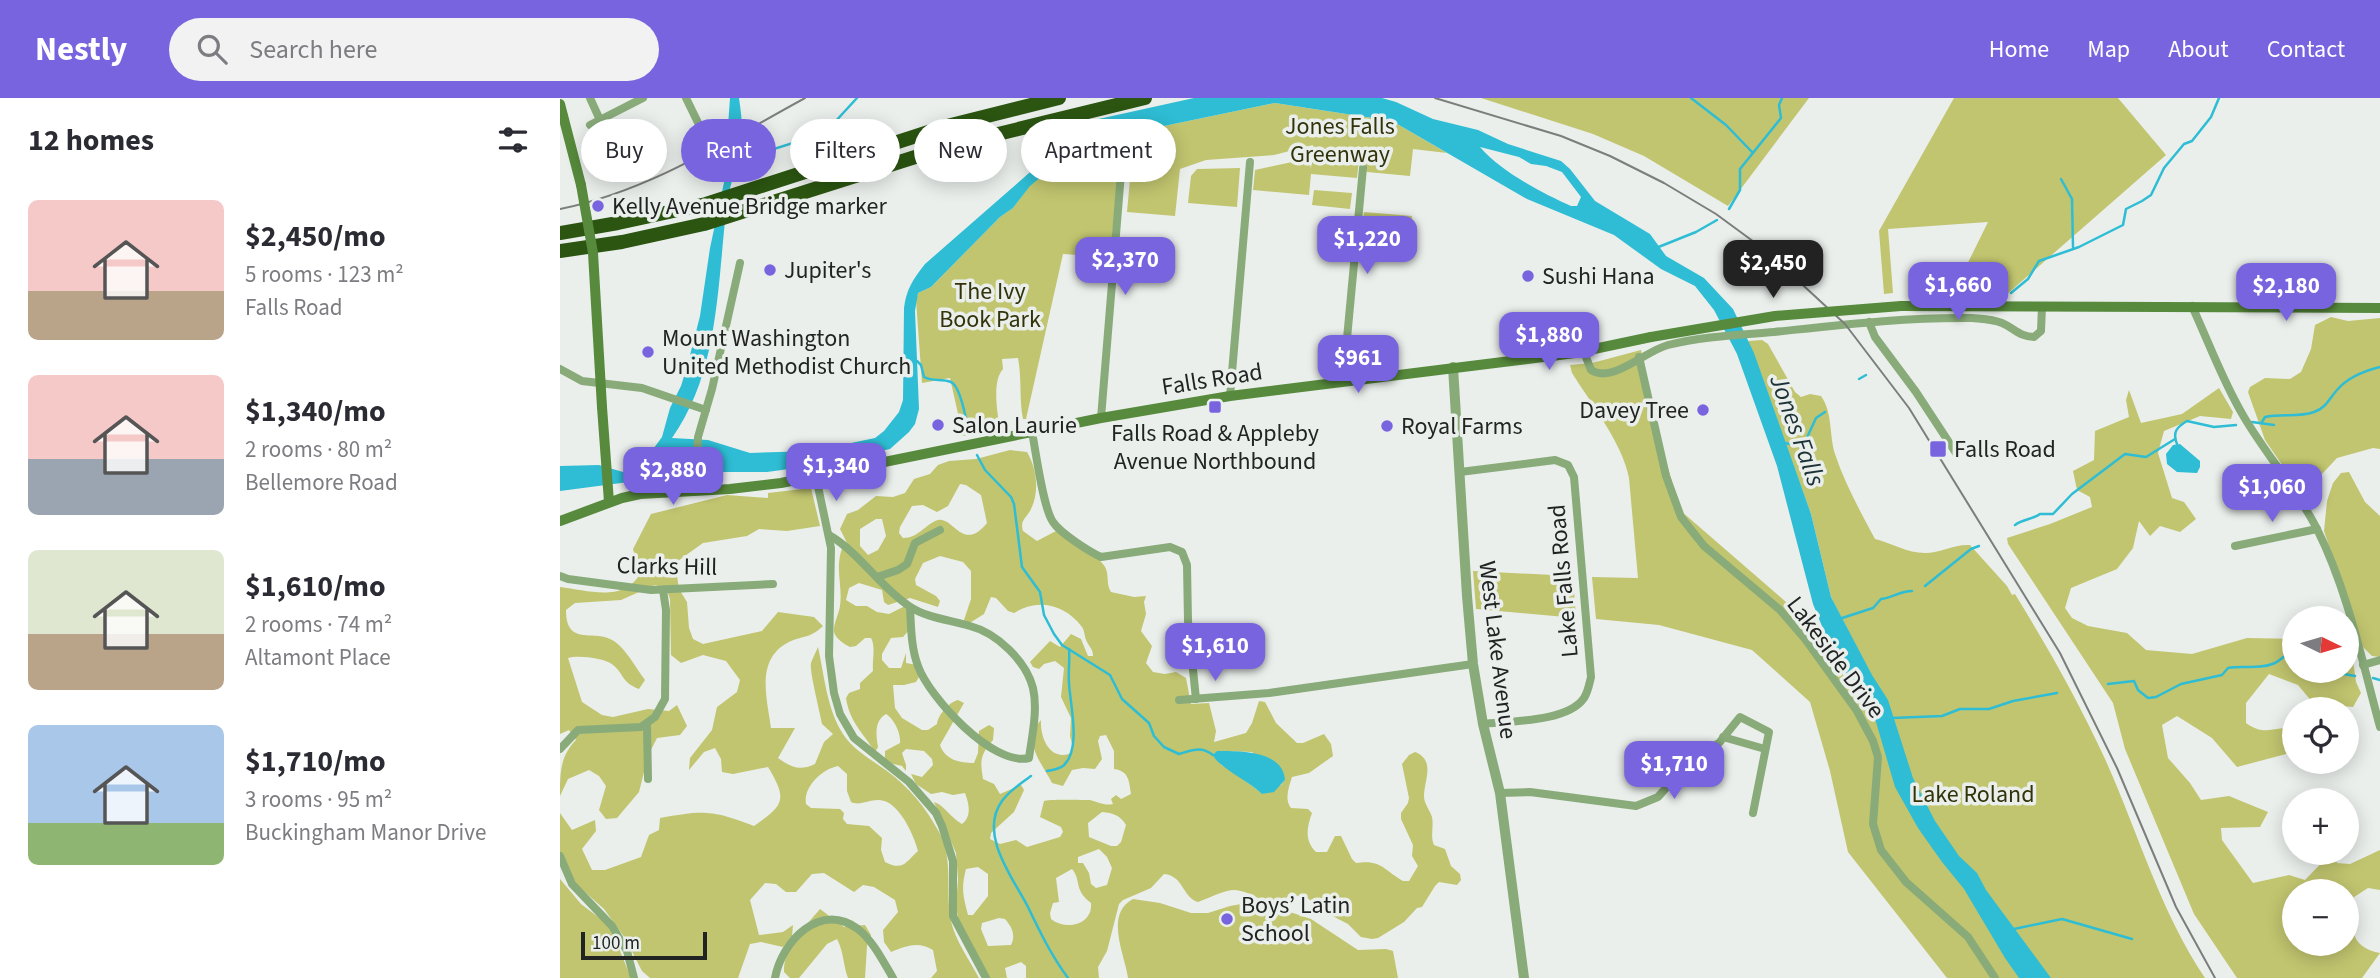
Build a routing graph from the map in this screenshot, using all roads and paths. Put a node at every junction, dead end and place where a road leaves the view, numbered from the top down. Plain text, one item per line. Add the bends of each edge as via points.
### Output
1 (590, 98) edge
2 (643, 98) edge
3 (686, 98) edge
4 (1059, 98) edge
5 (1145, 98) edge
6 (560, 104) edge
7 (600, 119) edge
8 (602, 119) edge
9 (696, 119) edge
10 (563, 138) edge
11 (1250, 162) dead end
12 (1363, 168) dead end
13 (1120, 182) edge
14 (560, 233) edge
15 (560, 251) edge
16 (740, 263) dead end
17 (2042, 306) junction
18 (2192, 306) junction
19 (2380, 308) edge
20 (1869, 322) junction
21 (1584, 352) junction
22 (1639, 357) junction
23 (1453, 367) junction
24 (560, 369) edge
25 (1343, 381) junction
26 (1230, 396) junction
27 (706, 410) junction
28 (1101, 418) junction
29 (1032, 432) junction
30 (1956, 453) dead end
31 (1460, 472) junction
32 (816, 477) junction
33 (694, 485) junction
34 (609, 502) junction
35 (560, 521) edge
36 (2317, 529) junction
37 (940, 530) dead end
38 (829, 535) junction
39 (2235, 546) dead end
40 (560, 576) edge
41 (877, 578) junction
42 (773, 584) dead end
43 (663, 590) junction
44 (910, 607) junction
45 (2380, 660) edge
46 (1473, 664) junction
47 (2363, 665) junction
48 (1196, 699) junction
49 (1180, 700) dead end
50 (1483, 724) junction
51 (647, 725) junction
52 (2380, 727) edge
53 (1723, 737) junction
54 (560, 749) edge
55 (1765, 749) junction
56 (648, 779) dead end
57 (1500, 793) junction
58 (1754, 813) dead end
59 (560, 856) edge
60 (634, 978) edge
61 (775, 978) edge
62 (893, 978) edge
63 (986, 978) edge
64 (1524, 978) edge
65 (1995, 978) edge

1 - 7 street
2 - 8 street
3 - 9 street
4 - 14 highway via 882,146 706,204
5 - 15 highway via 1017,127 704,224
6 - 10 main road
10 - 34 main road, bridge via 581,186 593,253
11 - 26 street
12 - 25 street
13 - 28 street
16 - 27 street
17 - 18 main road, Falls Road
17 - 20 street via 2041,331 2032,337 1983,319
17 - 21 main road, Falls Road, bridge via 1901,306 1775,316
18 - 19 main road, Falls Road
18 - 36 street via 2236,403
20 - 22 street via 1724,337 1665,346
20 - 30 street via 1872,334
21 - 22 street via 1591,370 1604,375
21 - 23 main road, Falls Road
22 - 65 street, Lakeside Drive via 1666,476 1681,517 1704,546 1780,610 1857,711 1878,757 1873,817 1881,850 1906,882 1968,937
23 - 25 main road, Falls Road
23 - 31 street, West Lake Avenue
24 - 27 street via 582,381 642,388
25 - 26 main road, Falls Road
26 - 28 main road, Falls Road
27 - 33 street via 696,449
28 - 29 main road, Falls Road
29 - 32 main road, Falls Road
29 - 48 street via 1048,509 1063,532 1101,557 1170,547 1182,552 1187,565
31 - 46 street, West Lake Avenue
31 - 50 street, Lake Falls Road via 1555,460 1568,465 1574,477 1588,689 1578,705 1559,715
32 - 33 main road, Falls Road via 730,489
32 - 38 street
33 - 34 main road, Falls Road
34 - 35 main road, Falls Road
36 - 39 street
36 - 47 street
37 - 41 street via 915,543 903,568
38 - 41 street
38 - 63 street via 829,656 841,714 854,738 909,782 942,826 953,861 953,916
40 - 43 street, Clarks Hill
41 - 44 street
42 - 43 street, Clarks Hill
43 - 51 street via 665,699
44 - 44 street via 974,626 1012,653 1033,689 1029,758 1013,757 983,743 966,731 937,695 918,668
45 - 47 street
46 - 48 street
46 - 50 street, West Lake Avenue
47 - 52 street
48 - 49 street
50 - 57 street, West Lake Avenue
51 - 54 street via 578,730
51 - 56 street
53 - 55 street
53 - 55 street via 1740,717 1769,732
53 - 57 street via 1695,755 1658,797 1636,806 1530,792
55 - 58 street
57 - 64 street, West Lake Avenue
59 - 60 street via 572,884 612,926 627,951
61 - 62 street via 791,941 830,920 846,922 865,936

